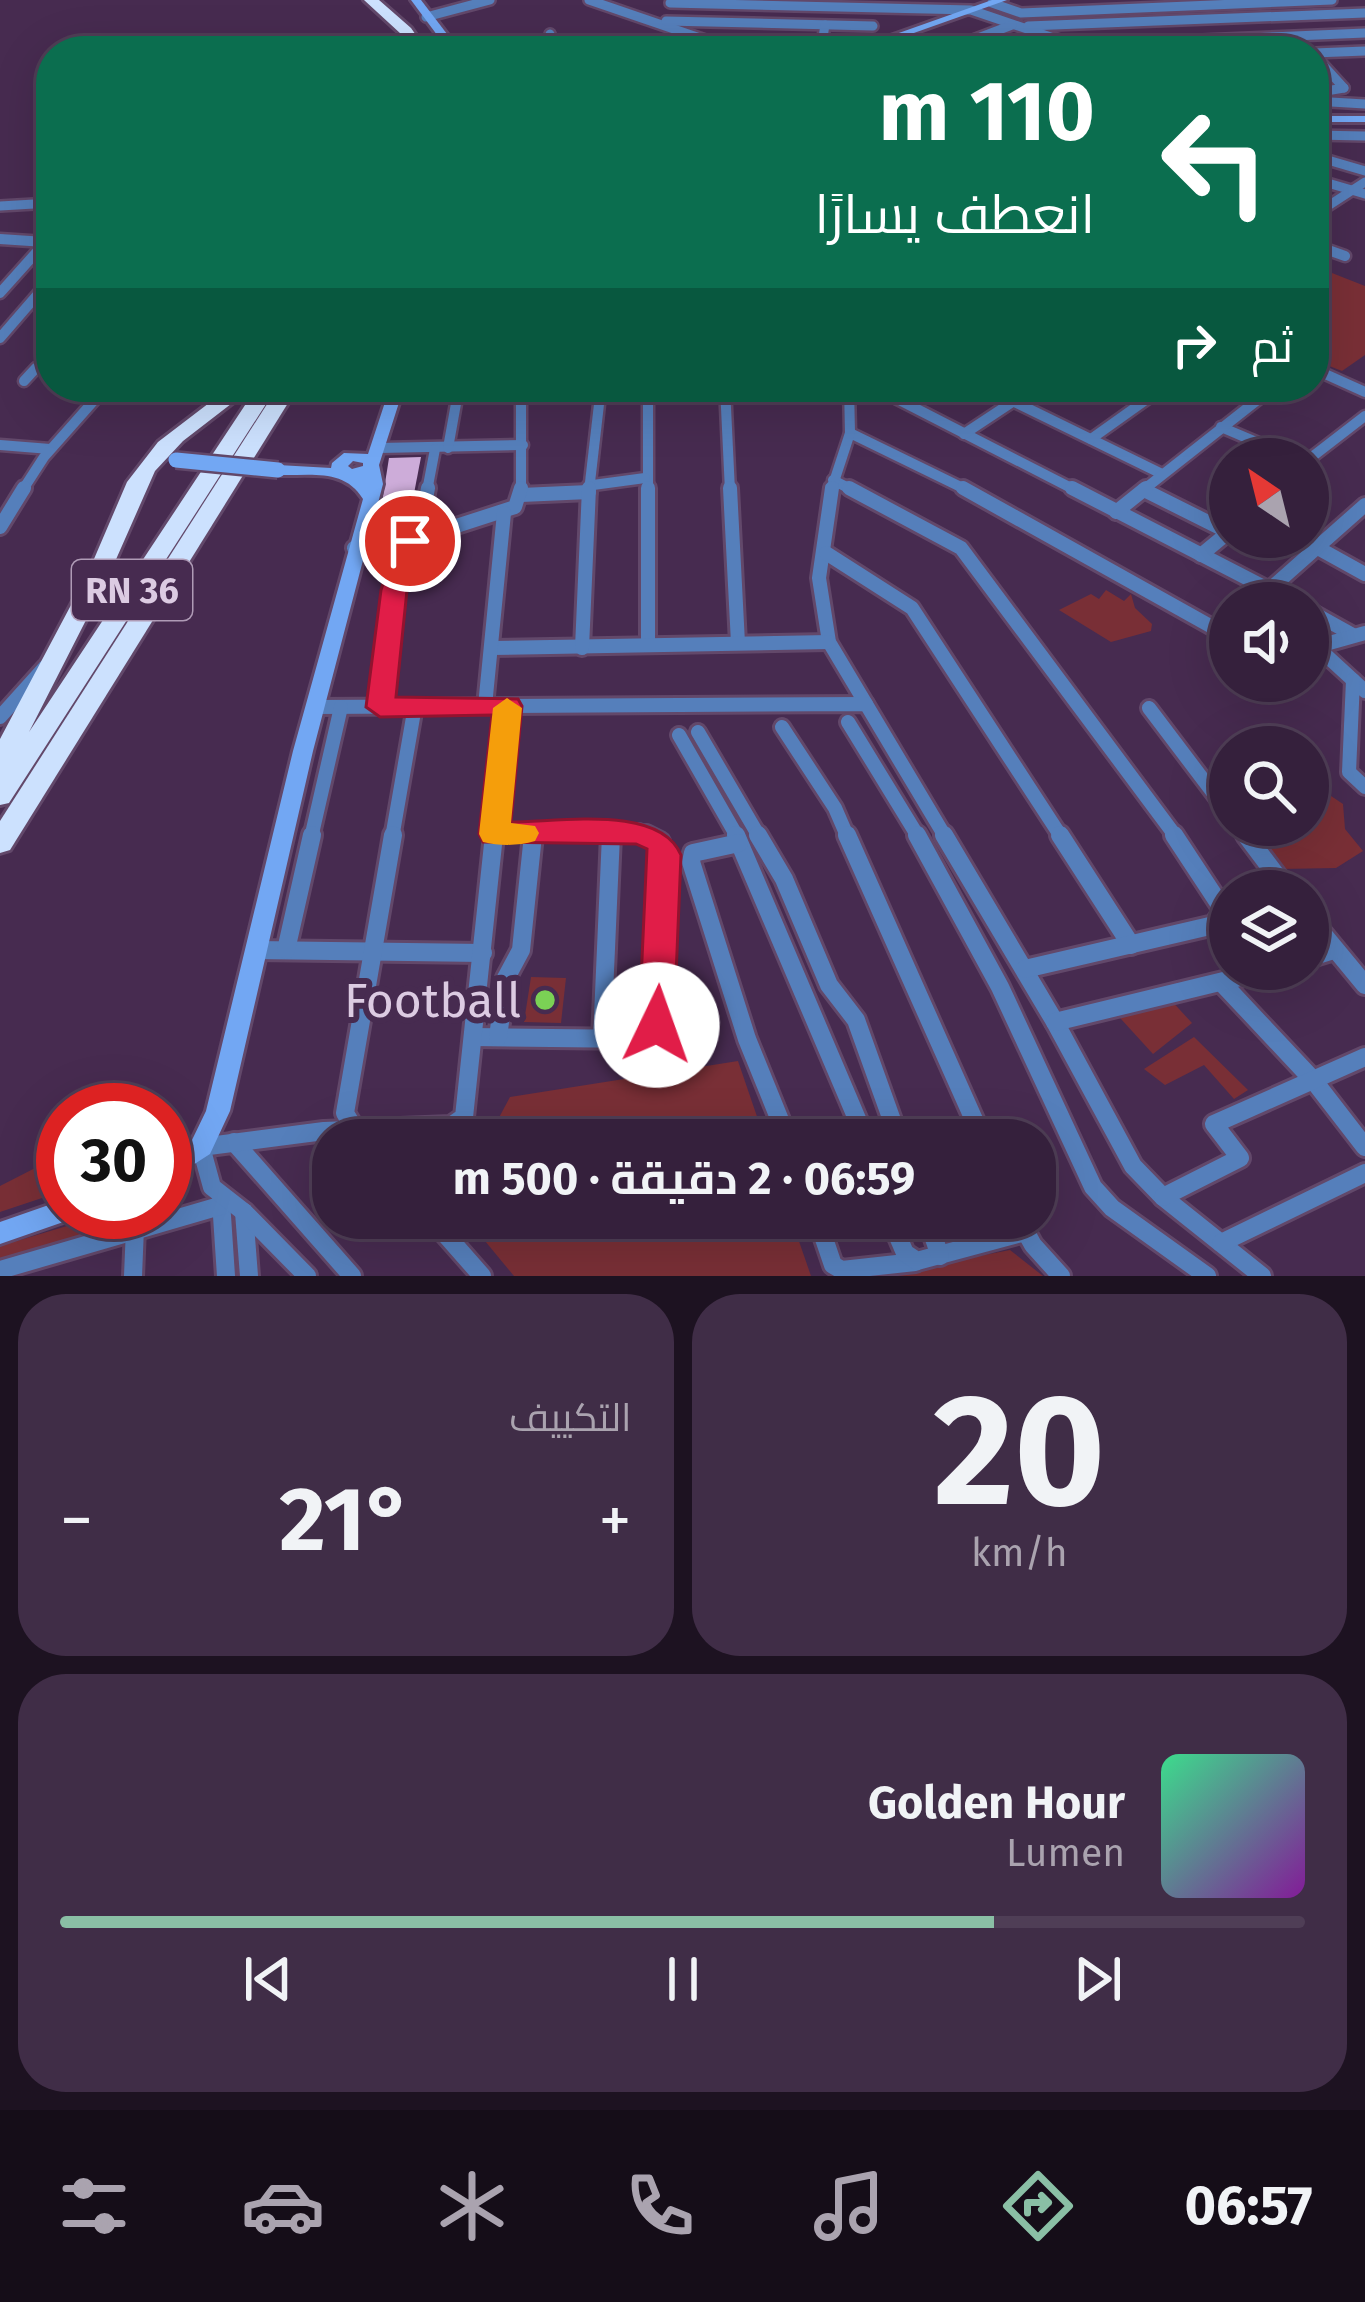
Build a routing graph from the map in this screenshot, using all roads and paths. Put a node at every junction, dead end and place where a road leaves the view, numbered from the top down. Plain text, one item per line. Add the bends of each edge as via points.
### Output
1 (371, 0) edge
2 (388, 0) edge
3 (416, 0) edge
4 (490, 0) edge
5 (1332, 0) edge
6 (595, 1) edge
7 (670, 2) edge
8 (997, 2) edge
9 (828, 4) edge
10 (971, 10) junction
11 (1365, 13) edge
12 (1275, 16) junction
13 (426, 17) junction
14 (666, 22) junction
15 (829, 25) junction
16 (873, 26) dead end
17 (1015, 26) junction
18 (1365, 34) edge
19 (409, 36) edge
20 (421, 36) edge
21 (442, 36) edge
22 (703, 36) edge
23 (825, 36) edge
24 (896, 36) edge
25 (987, 36) edge
26 (1046, 36) edge
27 (1295, 36) edge
28 (1319, 36) edge
29 (1365, 51) edge
30 (1329, 52) edge
31 (1329, 74) edge
32 (1343, 86) junction
33 (1365, 86) edge
34 (1329, 92) edge
35 (1329, 100) edge
36 (1365, 104) edge
37 (1329, 118) edge
38 (1365, 118) edge
39 (1329, 135) edge
40 (1365, 136) edge
41 (1329, 160) edge
42 (1365, 171) edge
43 (1365, 182) edge
44 (1329, 183) edge
45 (1360, 193) edge
46 (36, 204) edge
47 (0, 206) edge
48 (1329, 208) edge
49 (0, 239) edge
50 (36, 239) edge
51 (1329, 250) edge
52 (36, 252) edge
53 (1345, 256) dead end
54 (0, 293) edge
55 (36, 296) edge
56 (0, 338) edge
57 (36, 368) edge
58 (1329, 376) edge
59 (24, 381) dead end
60 (1365, 392) edge
61 (92, 402) edge
62 (227, 402) edge
63 (257, 402) edge
64 (279, 402) edge
65 (383, 402) edge
66 (392, 402) edge
67 (455, 402) edge
68 (522, 402) edge
69 (600, 402) edge
70 (648, 402) edge
71 (726, 402) edge
72 (849, 402) edge
73 (903, 402) edge
74 (1012, 402) edge
75 (1015, 402) edge
76 (1143, 402) edge
77 (1255, 402) edge
78 (1365, 416) edge
79 (1221, 428) junction
80 (850, 433) junction
81 (964, 434) junction
82 (1245, 438) edge
83 (1090, 439) junction
84 (1329, 444) edge
85 (0, 445) edge
86 (523, 446) junction
87 (441, 448) junction
88 (50, 449) junction
89 (371, 458) junction
90 (165, 459) junction
91 (344, 470) junction
92 (1160, 473) junction
93 (645, 478) junction
94 (833, 480) junction
95 (591, 489) junction
96 (1144, 490) junction
97 (521, 495) junction
98 (370, 497) junction
99 (1365, 505) edge
100 (1116, 512) junction
101 (504, 513) junction
102 (1209, 521) edge
103 (0, 527) edge
104 (1329, 538) edge
105 (415, 539) junction
106 (354, 548) junction
107 (1209, 548) edge
108 (826, 554) junction
109 (1329, 554) edge
110 (1201, 555) junction
111 (1306, 558) edge
112 (1365, 574) edge
113 (1253, 582) edge
114 (1278, 582) edge
115 (1329, 620) edge
116 (1209, 625) edge
117 (1359, 634) edge
118 (829, 642) junction
119 (738, 643) junction
120 (1329, 643) edge
121 (648, 645) junction
122 (491, 648) junction
123 (582, 648) junction
124 (1329, 661) edge
125 (45, 667) junction
126 (1359, 686) edge
127 (866, 704) junction
128 (314, 706) junction
129 (415, 706) junction
130 (485, 706) junction
131 (508, 706) junction
132 (341, 707) junction
133 (380, 707) junction
134 (1149, 708) dead end
135 (0, 716) edge
136 (848, 722) dead end
137 (782, 728) dead end
138 (698, 732) dead end
139 (679, 735) dead end
140 (2, 759) edge
141 (1209, 787) edge
142 (1365, 787) edge
143 (0, 796) edge
144 (611, 832) junction
145 (533, 833) junction
146 (494, 834) junction
147 (739, 842) junction
148 (0, 843) edge
149 (1254, 846) edge
150 (1272, 870) edge
151 (1329, 943) edge
152 (1132, 945) junction
153 (256, 950) junction
154 (286, 950) junction
155 (1334, 950) junction
156 (372, 951) junction
157 (1329, 952) edge
158 (483, 953) junction
159 (1025, 969) junction
160 (1365, 985) edge
161 (1209, 986) edge
162 (1229, 990) edge
163 (1055, 1022) junction
164 (474, 1037) junction
165 (498, 1037) junction
166 (602, 1039) junction
167 (1365, 1057) edge
168 (1314, 1081) junction
169 (348, 1119) edge
170 (462, 1119) edge
171 (779, 1119) edge
172 (857, 1119) edge
173 (891, 1119) edge
174 (974, 1119) edge
175 (312, 1137) edge
176 (234, 1142) junction
177 (1365, 1147) edge
178 (201, 1148) junction
179 (192, 1154) edge
180 (1365, 1173) edge
181 (217, 1196) junction
182 (1163, 1197) junction
183 (192, 1206) edge
184 (244, 1212) junction
185 (36, 1220) edge
186 (0, 1233) edge
187 (100, 1239) edge
188 (135, 1239) edge
189 (449, 1239) edge
190 (824, 1239) edge
191 (900, 1239) edge
192 (929, 1239) edge
193 (984, 1239) edge
194 (1032, 1239) edge
195 (1221, 1243) junction
196 (931, 1259) junction
197 (0, 1270) edge
198 (133, 1276) edge
199 (226, 1276) edge
200 (248, 1276) edge
201 (307, 1276) edge
202 (352, 1276) edge
203 (482, 1276) edge
204 (1061, 1276) edge
205 (1207, 1276) edge
206 (1262, 1276) edge

1 - 19 highway
2 - 20 highway
3 - 13 street
4 - 13 street
5 - 8 street via 1021,13
6 - 14 street
7 - 9 street
7 - 14 street
8 - 10 street
9 - 10 street
9 - 15 street
10 - 17 street
10 - 24 street
11 - 12 street
12 - 17 street
12 - 27 street
13 - 21 street
14 - 15 street
14 - 22 street
15 - 16 street
15 - 23 street
17 - 25 street
17 - 26 street
18 - 28 street
29 - 30 street
31 - 32 street
32 - 33 street
32 - 34 street
35 - 36 street
37 - 38 street
39 - 40 street
41 - 42 street
43 - 45 street
44 - 45 street
45 - 48 street
46 - 47 street
49 - 50 street
51 - 53 street
52 - 54 street
55 - 56 street
57 - 59 street
58 - 60 street
61 - 88 street
62 - 90 highway
63 - 143 highway, RN 36
64 - 148 highway
65 - 89 street
66 - 89 street
67 - 87 street
68 - 86 street
69 - 95 street
70 - 93 street
71 - 119 street
72 - 80 street
73 - 81 street
74 - 81 street
75 - 83 street
76 - 83 street
77 - 79 street
78 - 84 street
79 - 82 street
79 - 92 street
80 - 94 street
80 - 116 street
81 - 100 street
83 - 92 street
85 - 88 street
86 - 87 street
86 - 97 street
87 - 89 street
87 - 105 street
88 - 103 street
89 - 91 street
89 - 98 street
90 - 91 street, bridge
90 - 125 highway via 135,486 98,576
91 - 98 street
92 - 96 street
93 - 95 street
93 - 121 street
94 - 108 street
94 - 152 street via 961,548 1224,911 1214,925
95 - 97 street
95 - 123 street
96 - 100 street
96 - 102 street
97 - 101 street
98 - 106 street
99 - 104 street
100 - 110 street
101 - 105 street
101 - 122 street
105 - 106 street
105 - 133 street via 394,590
106 - 128 street
107 - 110 street
108 - 118 street via 819,578
108 - 152 street via 911,608
109 - 112 street
110 - 113 street
111 - 114 street
115 - 117 street
117 - 120 street
118 - 119 street
118 - 127 street
119 - 121 street
121 - 123 street
122 - 123 street
122 - 130 street
124 - 126 street
125 - 135 street
125 - 140 highway
126 - 142 street via 1349,772
127 - 131 street
127 - 159 street
128 - 132 street
128 - 153 street
129 - 130 street
129 - 133 street
129 - 156 street
130 - 131 street
131 - 146 street
132 - 133 street
132 - 154 street
134 - 141 street
136 - 205 street via 1000,987 1093,1187
137 - 174 street via 835,808
138 - 173 street via 784,879 829,985 856,1020
139 - 147 street
144 - 145 street
144 - 166 street
144 - 166 street via 651,836 665,855 657,1025 643,1038
145 - 146 street
145 - 165 street via 521,950 506,978
146 - 158 street
147 - 171 street via 701,849 692,862
147 - 172 street
149 - 150 street
151 - 155 street
152 - 159 street
153 - 154 street
153 - 178 street via 218,1111
154 - 156 street
155 - 157 street
155 - 160 street
156 - 158 street
156 - 169 street
158 - 164 street
159 - 163 street
161 - 163 street
162 - 168 street
163 - 182 street via 1109,1130
164 - 165 street
164 - 170 street
165 - 166 street
167 - 168 street
168 - 177 street
168 - 182 street via 1214,1124 1240,1158
175 - 176 street
176 - 178 street
176 - 202 street
178 - 179 street
178 - 181 street
180 - 195 street
181 - 183 street
181 - 184 street
181 - 199 street
182 - 195 street
184 - 200 street
184 - 201 street
185 - 186 street
187 - 197 street
188 - 198 street
189 - 203 street
190 - 196 street via 842,1270
191 - 196 street via 908,1257
192 - 196 street
193 - 196 street
194 - 204 street
195 - 206 street

